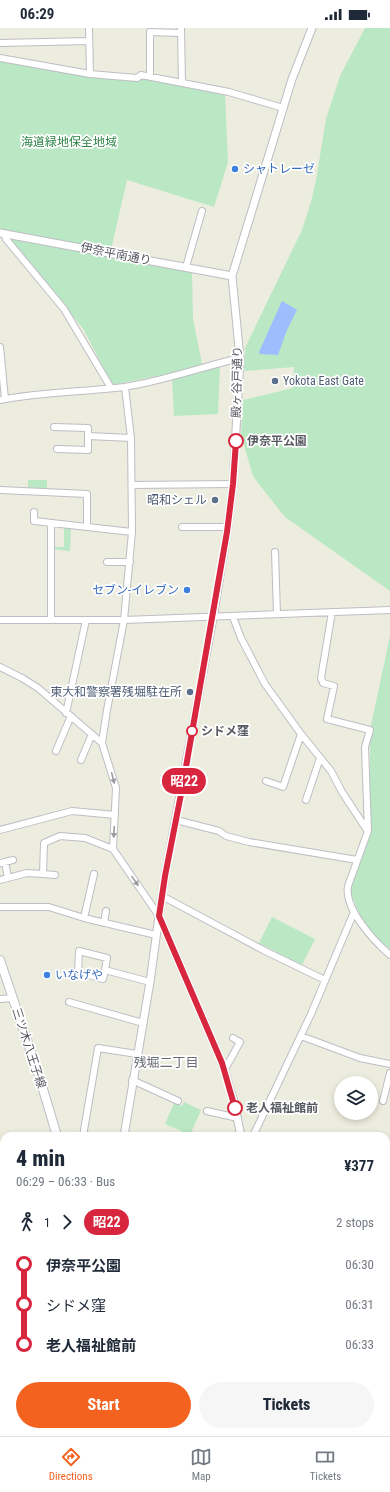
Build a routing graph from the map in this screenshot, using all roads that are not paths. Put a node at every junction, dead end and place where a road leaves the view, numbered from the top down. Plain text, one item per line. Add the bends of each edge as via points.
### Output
1 (89, 28) edge
2 (312, 28) edge
3 (180, 31) edge
4 (89, 41) junction
5 (0, 43) edge
6 (0, 58) edge
7 (90, 74) junction
8 (150, 76) junction
9 (182, 83) junction
10 (283, 108) junction
11 (202, 211) dead end
12 (2, 233) edge
13 (186, 267) junction
14 (232, 276) junction
15 (0, 347) edge
16 (240, 358) junction
17 (125, 387) junction
18 (111, 388) junction
19 (2, 400) edge
20 (54, 427) dead end
21 (88, 436) junction
22 (131, 438) junction
23 (57, 449) dead end
24 (233, 484) junction
25 (132, 485) junction
26 (0, 490) edge
27 (34, 512) dead end
28 (51, 523) junction
29 (87, 527) junction
30 (182, 528) dead end
31 (228, 528) junction
32 (132, 532) junction
33 (275, 552) dead end
34 (107, 562) dead end
35 (130, 562) junction
36 (390, 610) edge
37 (332, 612) junction
38 (277, 614) junction
39 (233, 617) junction
40 (213, 618) junction
41 (0, 620) edge
42 (51, 620) junction
43 (86, 620) junction
44 (124, 620) junction
45 (0, 666) edge
46 (69, 715) junction
47 (92, 734) junction
48 (300, 734) junction
49 (102, 743) junction
50 (56, 751) dead end
51 (320, 758) junction
52 (81, 760) dead end
53 (266, 781) dead end
54 (306, 800) dead end
55 (115, 815) junction
56 (176, 820) junction
57 (0, 830) edge
58 (368, 831) junction
59 (113, 849) junction
60 (13, 860) dead end
61 (358, 860) junction
62 (2, 862) edge
63 (44, 874) junction
64 (55, 874) dead end
65 (94, 874) dead end
66 (8, 878) junction
67 (0, 880) edge
68 (162, 896) junction
69 (0, 907) edge
70 (106, 911) dead end
71 (354, 912) junction
72 (159, 916) junction
73 (84, 918) junction
74 (104, 922) junction
75 (156, 935) junction
76 (390, 955) edge
77 (0, 960) edge
78 (105, 970) junction
79 (325, 980) junction
80 (150, 982) junction
81 (13, 998) junction
82 (0, 999) edge
83 (69, 1002) dead end
84 (143, 1023) junction
85 (301, 1036) junction
86 (233, 1038) dead end
87 (137, 1054) junction
88 (390, 1064) edge
89 (224, 1071) junction
90 (390, 1073) edge
91 (132, 1080) junction
92 (178, 1100) dead end
93 (383, 1101) dead end
94 (207, 1112) dead end
95 (238, 1118) junction
96 (56, 1132) edge
97 (84, 1132) edge
98 (125, 1132) edge
99 (240, 1132) edge
100 (255, 1132) edge

1 - 4 street
2 - 10 street, 殿ヶ谷戸通り via 295,69
3 - 8 street via 150,32
3 - 9 street
4 - 5 street
4 - 7 street
6 - 7 street
7 - 8 street via 137,78 140,75
8 - 9 street
9 - 10 street via 229,92
10 - 14 street, 殿ヶ谷戸通り
11 - 13 street
12 - 13 street, 伊奈平南通り
12 - 18 street via 64,309
13 - 14 street, 伊奈平南通り
14 - 16 street, 殿ヶ谷戸通り
15 - 19 street
16 - 17 street
16 - 24 street, 殿ヶ谷戸通り
17 - 18 street
17 - 22 street
18 - 19 street
20 - 21 street via 88,428
21 - 22 street
21 - 23 street via 88,450
22 - 25 street
24 - 25 street
24 - 31 street, 殿ヶ谷戸通り
25 - 32 street
26 - 29 street via 87,494
27 - 28 street via 34,521
28 - 29 street
28 - 42 street
29 - 32 street
30 - 31 street
31 - 40 street, 殿ヶ谷戸通り
32 - 35 street
33 - 38 street
34 - 35 street
35 - 44 street
36 - 37 street
37 - 38 street
37 - 58 street via 321,678 323,683 334,686 327,718 370,730 365,747
38 - 39 street
39 - 40 street
39 - 48 street via 265,684
40 - 44 street
40 - 56 street, 殿ヶ谷戸通り
41 - 42 street
42 - 43 street
43 - 44 street
43 - 46 street
44 - 49 street
45 - 46 street via 38,688
46 - 47 street
46 - 50 street
47 - 49 street
47 - 52 street
48 - 51 street
48 - 53 street via 283,787
49 -> 55 street via 116,788
51 - 54 street
51 - 58 street via 331,771
55 - 57 street via 72,811
55 -> 59 street
56 - 61 street via 249,842
56 - 68 street, 殿ヶ谷戸通り
58 - 61 street
59 - 63 street via 85,838 60,836 44,843
59 -> 72 street
60 - 62 street
61 - 71 street via 347,890
62 - 66 street
63 - 64 street
63 - 66 street via 27,873
65 - 73 street
66 - 67 street
68 - 72 street, 殿ヶ谷戸通り
68 - 79 street
69 - 73 street via 50,907
70 - 74 street
71 - 76 street
71 - 79 street
72 - 75 street, 殿ヶ谷戸通り
72 - 89 street
73 - 74 street
74 - 75 street
75 - 80 street, 殿ヶ谷戸通り
77 - 81 main road, 三ツ木八王子線
78 - 78 street via 103,979 78,972 79,951 107,958
78 - 80 street
79 - 85 street
80 - 84 street, 殿ヶ谷戸通り
81 - 82 street
81 - 96 main road, 三ツ木八王子線
83 - 84 street
84 - 87 street, 殿ヶ谷戸通り
85 - 88 street via 360,1058
85 - 100 street
86 - 89 street via 240,1042
87 - 91 street, 殿ヶ谷戸通り
87 - 97 street via 98,1048
89 - 95 street
90 - 93 street
91 - 92 street
91 - 98 street, 殿ヶ谷戸通り
94 - 95 street
95 - 99 street

